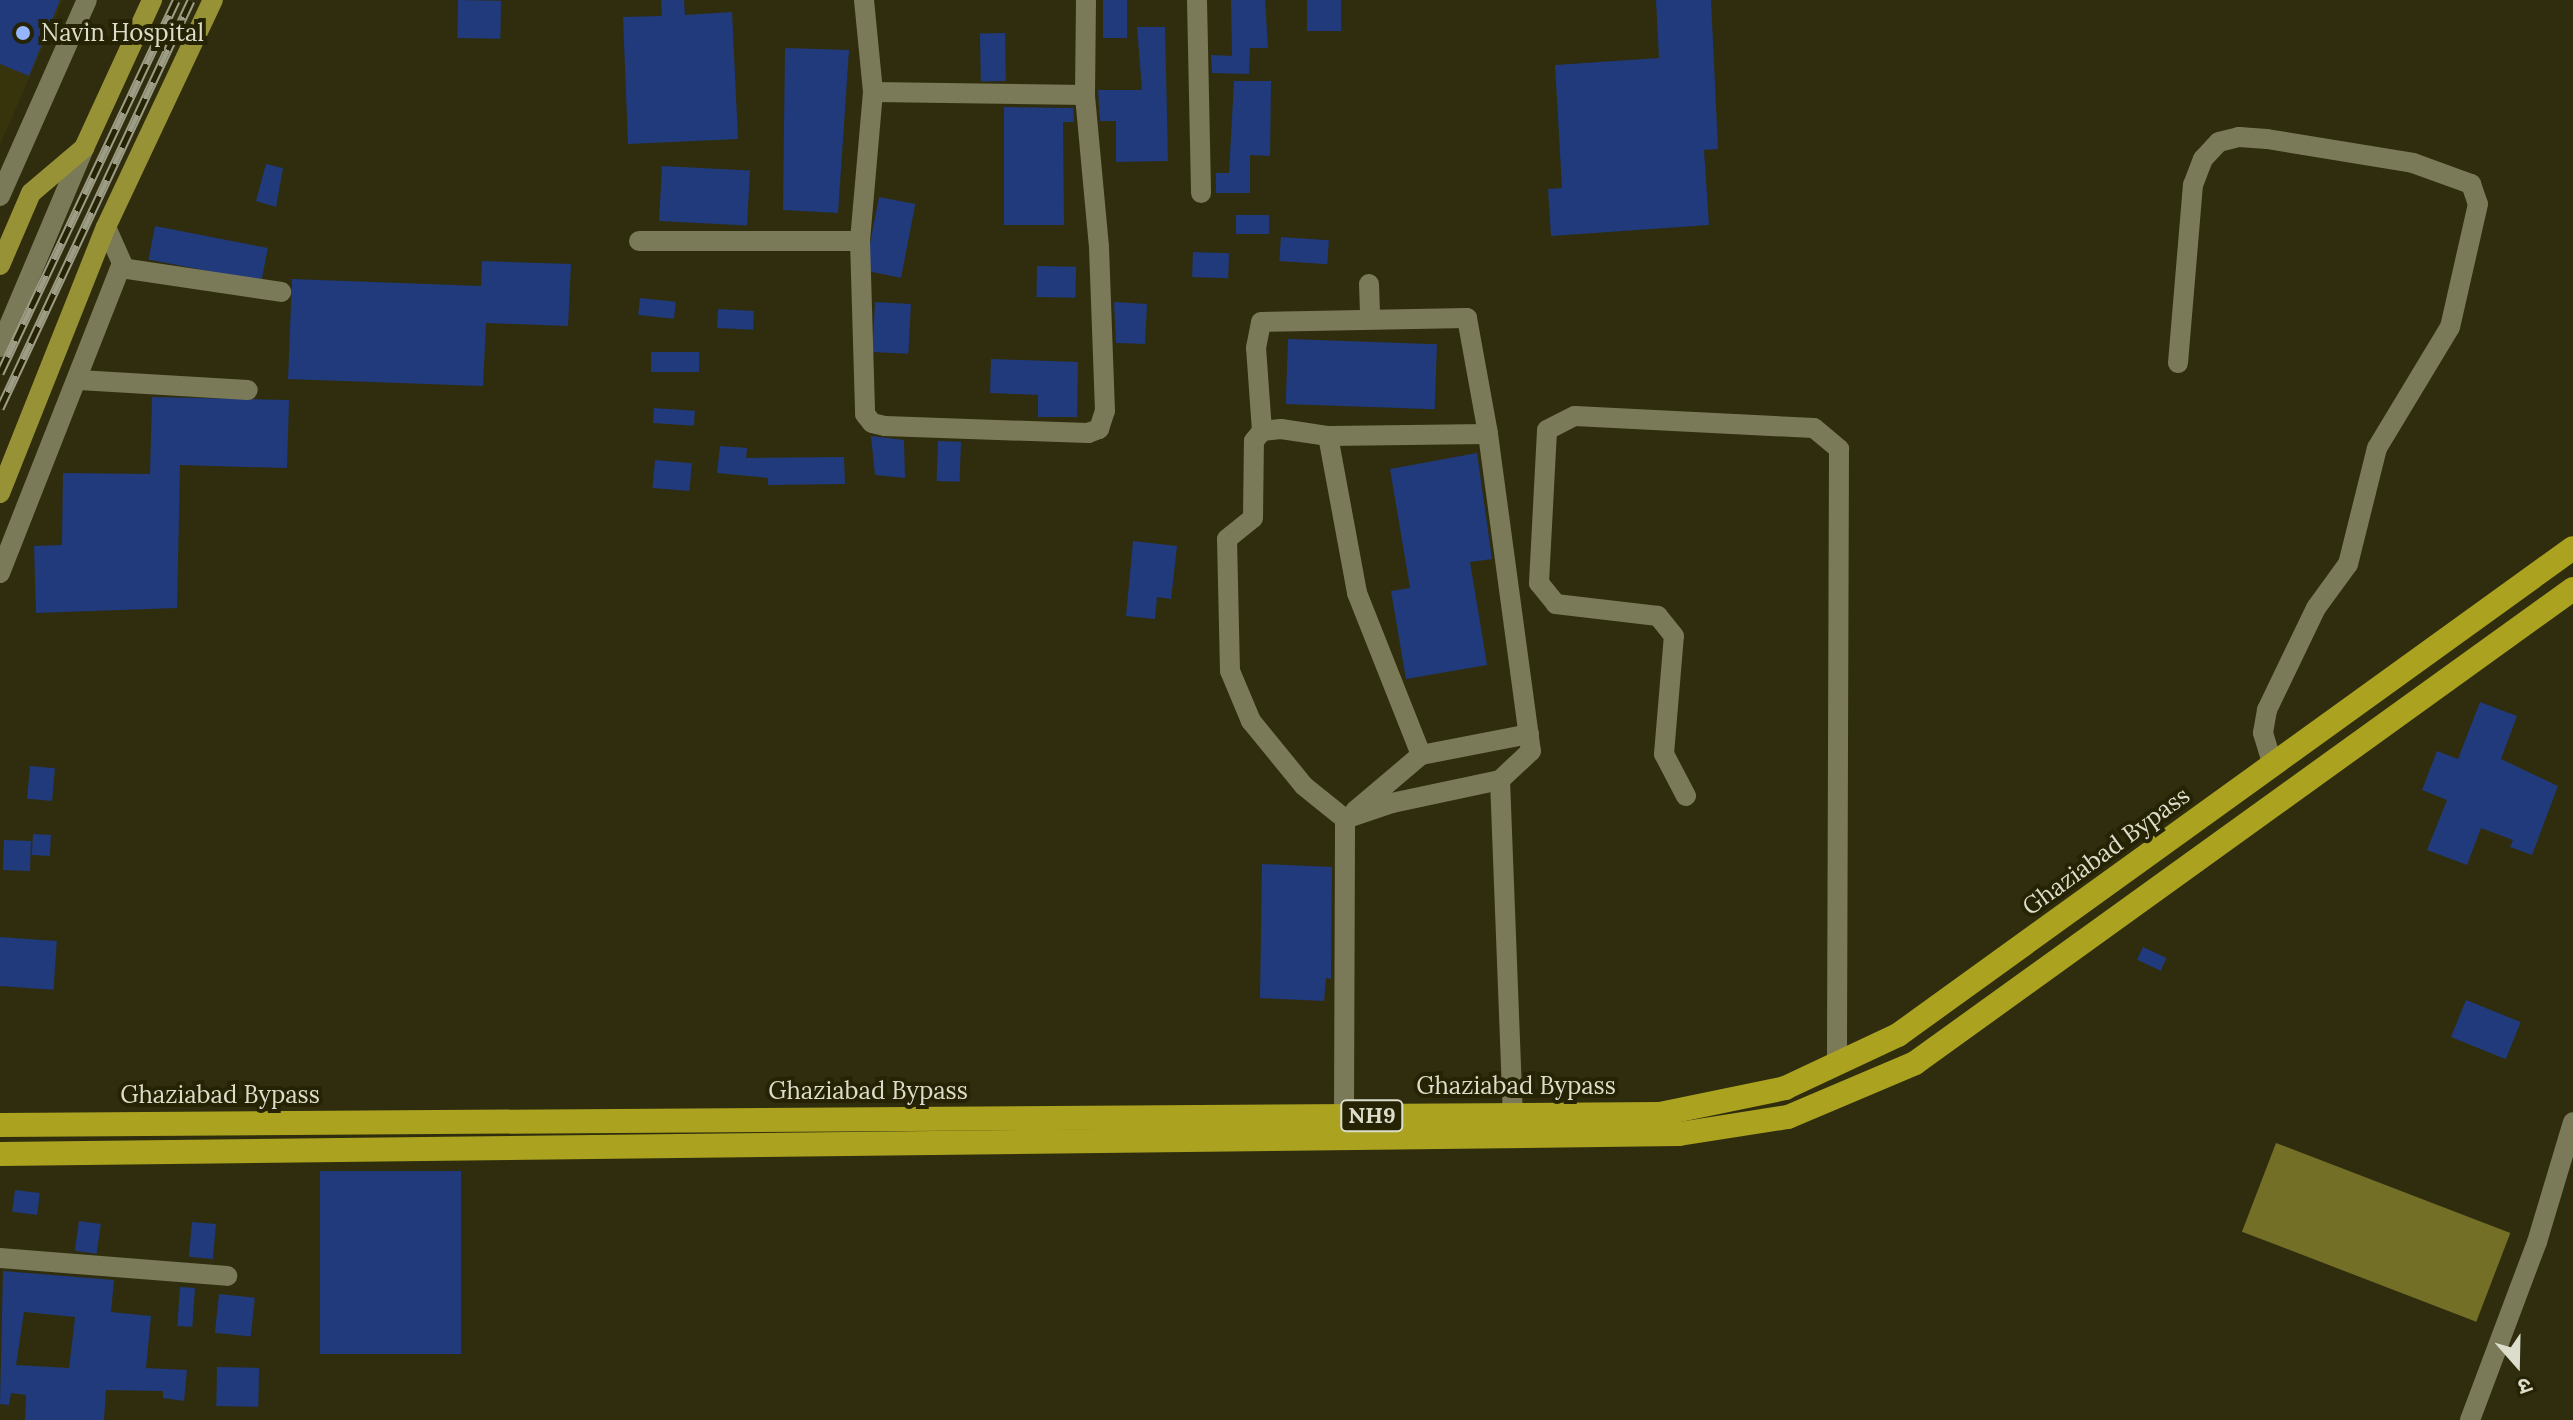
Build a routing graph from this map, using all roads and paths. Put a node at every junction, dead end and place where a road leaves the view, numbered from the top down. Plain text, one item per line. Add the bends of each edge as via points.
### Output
1 (87, 0) edge
2 (152, 0) edge
3 (213, 0) edge
4 (864, 0) edge
5 (1086, 0) edge
6 (1197, 0) edge
7 (873, 92) junction
8 (1085, 95) junction
9 (84, 148) junction
10 (1201, 193) dead end
11 (0, 196) edge
12 (106, 227) junction
13 (639, 241) dead end
14 (860, 241) junction
15 (2, 260) edge
16 (121, 268) junction
17 (1369, 284) dead end
18 (281, 292) dead end
19 (1370, 318) junction
20 (0, 347) edge
21 (2178, 363) dead end
22 (79, 380) junction
23 (248, 390) dead end
24 (1262, 431) junction
25 (1488, 434) junction
26 (1328, 436) junction
27 (0, 493) edge
28 (2573, 548) edge
29 (0, 573) edge
30 (2573, 589) edge
31 (1529, 734) junction
32 (1421, 755) junction
33 (2273, 766) junction
34 (1500, 780) junction
35 (1686, 796) dead end
36 (1345, 819) junction
37 (1837, 1064) junction
38 (1513, 1114) junction
39 (1344, 1116) junction
40 (2573, 1122) edge
41 (0, 1125) edge
42 (1216, 1128) junction
43 (0, 1154) edge
44 (0, 1258) edge
45 (227, 1276) dead end
46 (2470, 1420) edge

1 - 11 street
2 - 9 main road
3 - 12 main road
4 - 7 street
5 - 8 street
6 - 10 street
7 - 8 street
7 - 14 street
8 - 14 street via 1099,247 1105,411 1099,429 1050,433 872,423 862,397
9 - 15 main road via 31,193
9 - 20 street
12 - 16 street
12 - 27 main road
13 - 14 street
16 - 18 street
16 - 22 street
17 - 19 street
19 - 24 street via 1261,322 1256,348
19 - 25 street via 1467,318
21 - 33 street via 2193,185 2203,159 2219,142 2239,137 2282,141 2413,163 2471,184 2478,204 2450,327 2377,448 2348,564 2316,608 2267,710 2263,733
22 - 23 street
22 - 29 street
24 - 26 street
24 - 36 street via 1254,441 1253,518 1227,539 1230,671 1244,707 1278,758
25 - 26 street
25 - 31 street
26 - 32 street via 1357,593
28 - 33 highway, Ghaziabad Bypass / NH9
30 - 42 highway, Ghaziabad Bypass / NH9 via 1915,1063 1788,1117 1679,1134
31 - 32 street
31 - 34 street via 1531,751
32 - 36 street
33 - 37 highway, Ghaziabad Bypass / NH9 via 1898,1035
34 - 36 street via 1392,803
34 - 38 street
35 - 37 street via 1664,754 1674,636 1658,616 1556,604 1539,583 1547,430 1575,416 1814,428 1839,449
36 - 39 street
37 - 38 highway, Ghaziabad Bypass / NH9 via 1785,1088 1660,1114
38 - 39 highway, Ghaziabad Bypass / NH9
39 - 42 highway, Ghaziabad Bypass / NH9
40 - 46 street via 2537,1242
41 - 42 highway, Ghaziabad Bypass / NH9
42 - 43 highway, Ghaziabad Bypass / NH9
44 - 45 street

